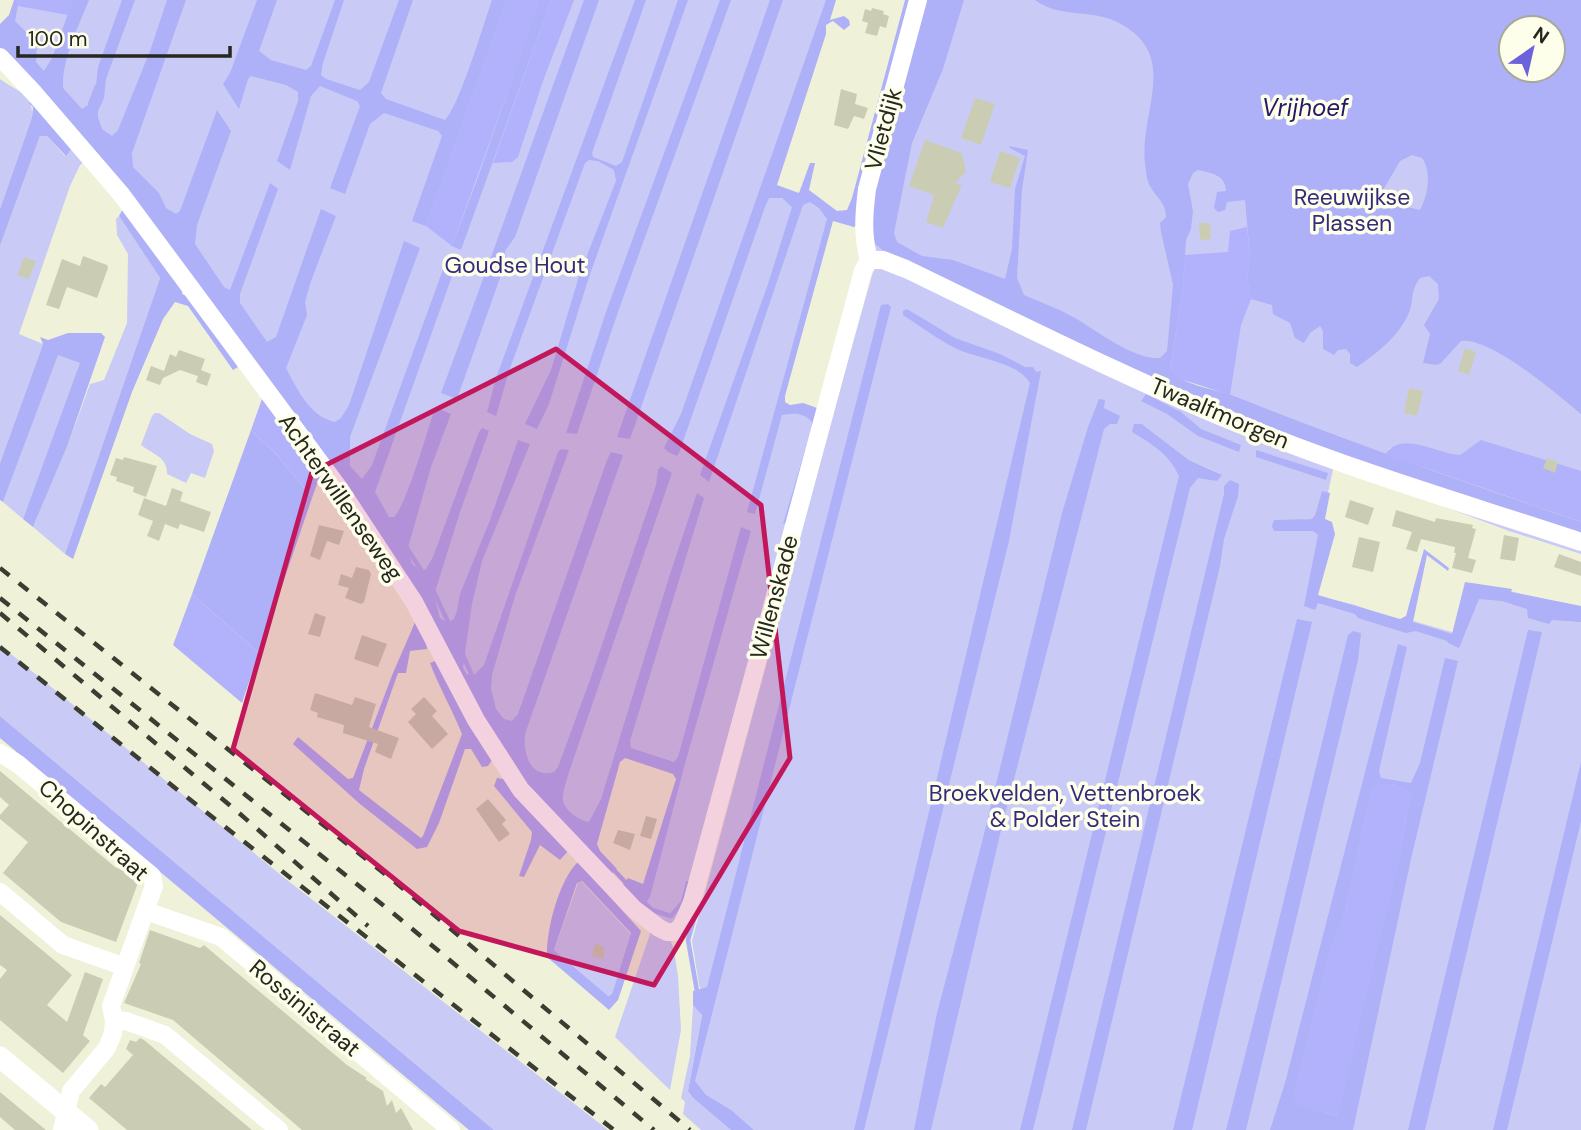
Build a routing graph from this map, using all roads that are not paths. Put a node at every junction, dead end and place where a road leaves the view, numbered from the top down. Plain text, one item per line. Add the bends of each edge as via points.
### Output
1 (918, 0) edge
2 (0, 57) edge
3 (869, 260) junction
4 (1581, 542) edge
5 (0, 753) edge
6 (0, 892) edge
7 (146, 911) junction
8 (675, 932) joint
9 (125, 967) junction
10 (114, 1020) junction
11 (0, 1058) edge
12 (65, 1121) edge
13 (88, 1130) edge
14 (279, 1130) edge
15 (451, 1130) edge

1 - 3 street, Vlietdijk via 867,189 863,220
2 - 8 street, Achterwillenseweg via 121,194 339,488 414,603 476,720 522,790 634,909 659,928
3 - 4 street, Twaalfmorgen via 906,269 1248,428
3 - 8 street, Willenskade via 692,902
5 - 7 street, Chopinstraat via 152,876 154,886
6 - 9 street via 63,945
7 - 9 street, Chopinstraat
7 - 15 street, Rossinistraat via 220,937
9 - 10 street, Chopinstraat via 111,1006
10 - 12 street, Chopinstraat via 107,1048 71,1091
10 - 14 street via 165,1035
11 - 12 street
12 - 13 street

